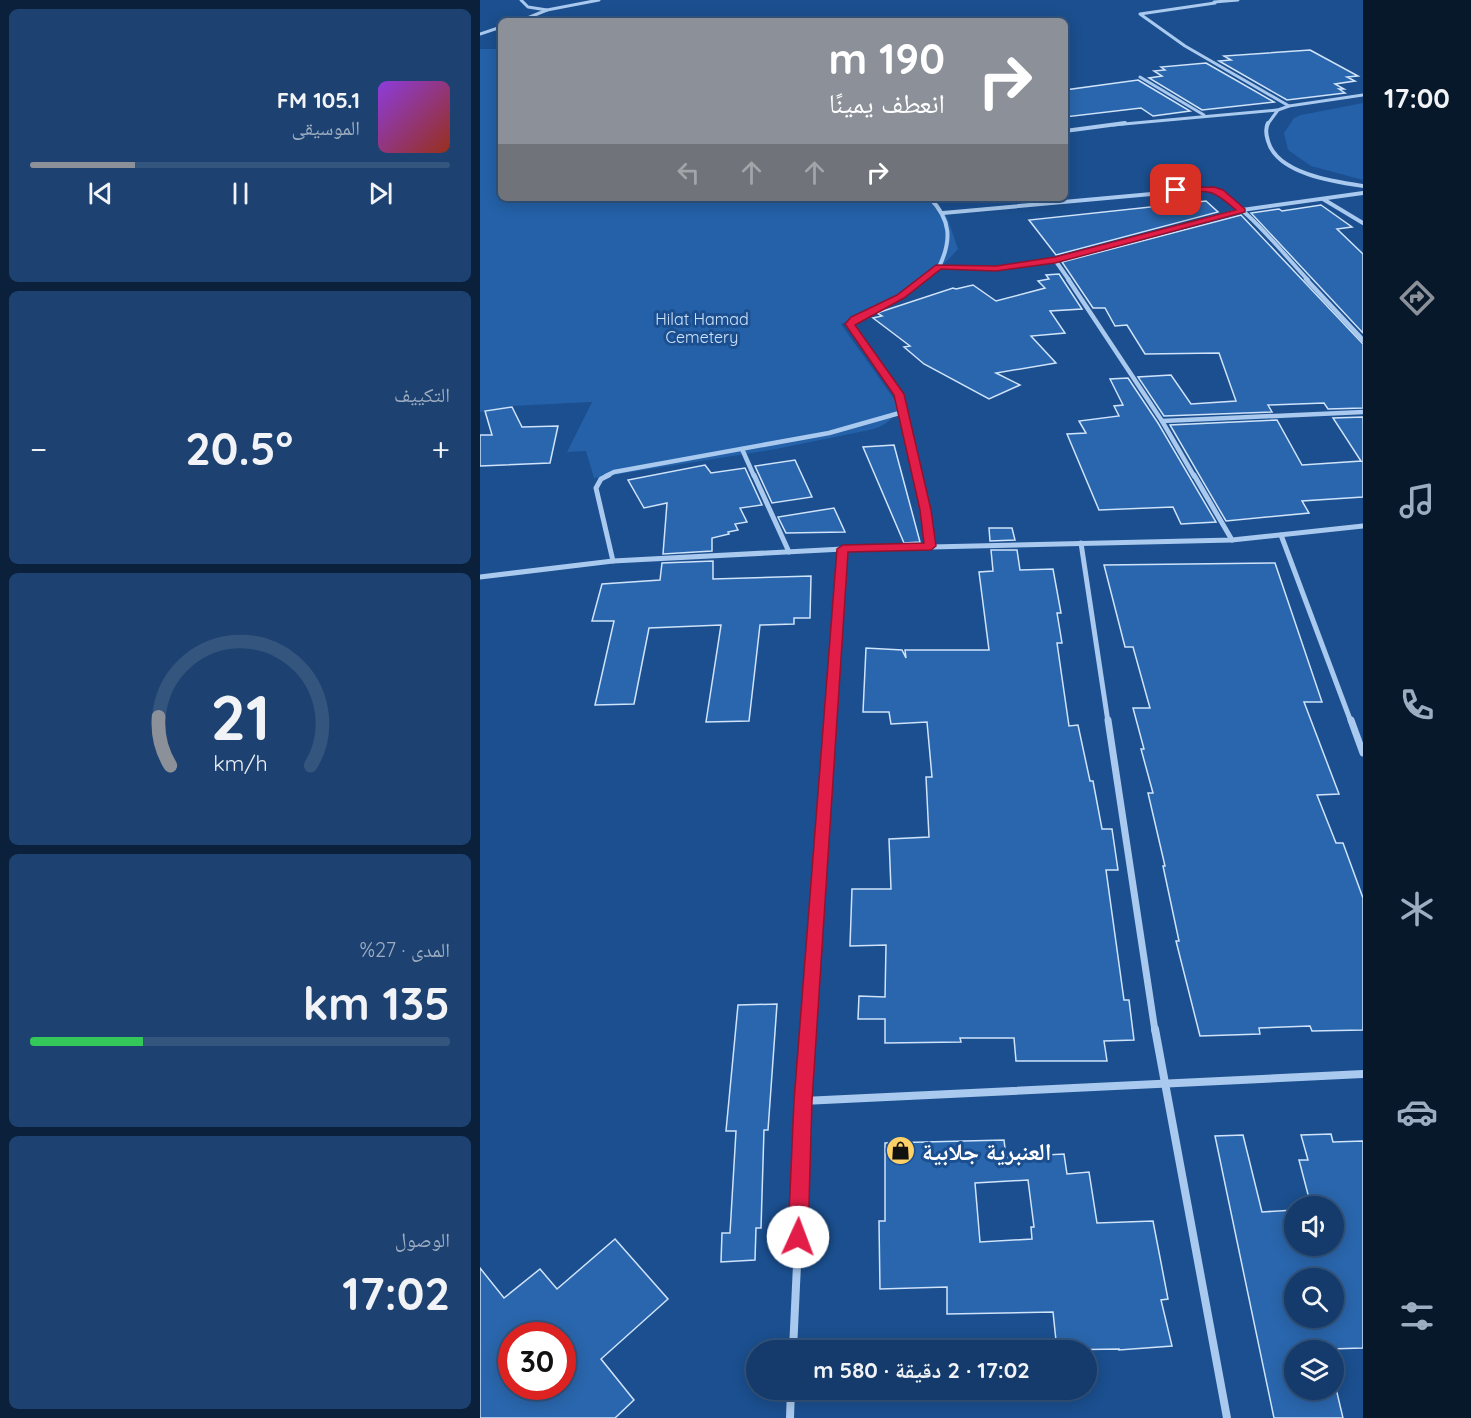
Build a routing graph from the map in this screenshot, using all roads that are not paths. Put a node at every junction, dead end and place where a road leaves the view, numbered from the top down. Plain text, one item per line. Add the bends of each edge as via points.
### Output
1 (521, 0) edge
2 (599, 0) edge
3 (1211, 0) edge
4 (1238, 0) edge
5 (1215, 3) junction
6 (547, 10) junction
7 (527, 18) edge
8 (498, 28) edge
9 (480, 34) edge
10 (1140, 77) dead end
11 (1363, 95) edge
12 (1289, 106) junction
13 (1278, 110) junction
14 (1204, 115) junction
15 (1068, 131) edge
16 (1363, 186) edge
17 (1363, 193) edge
18 (1323, 199) junction
19 (933, 201) edge
20 (1066, 201) edge
21 (1068, 201) edge
22 (1242, 210) junction
23 (943, 213) junction
24 (1363, 223) edge
25 (1055, 260) junction
26 (939, 267) junction
27 (1363, 340) edge
28 (903, 412) junction
29 (1363, 412) edge
30 (1162, 421) junction
31 (742, 450) junction
32 (1363, 526) edge
33 (1281, 535) junction
34 (1232, 540) junction
35 (1081, 543) junction
36 (931, 546) junction
37 (843, 549) junction
38 (789, 552) junction
39 (613, 561) junction
40 (480, 577) edge
41 (1363, 753) edge
42 (1363, 1074) edge
43 (1163, 1083) junction
44 (803, 1101) junction
45 (793, 1340) edge
46 (791, 1400) edge
47 (790, 1418) edge
48 (1227, 1418) edge

1 - 6 street via 528,7
2 - 6 street
3 - 5 street
4 - 5 street
5 - 12 street via 1140,14 1191,50
6 - 7 street
8 - 9 street
10 - 14 street
11 - 12 street
12 - 13 street
13 - 14 street
13 - 16 street via 1266,126 1271,150 1281,159 1320,178
14 - 15 street
17 - 18 street
18 - 22 street
18 - 24 street
19 - 23 street
20 - 23 street
21 - 22 street via 1200,188 1220,192
22 - 25 street
22 - 27 street
23 - 26 street via 950,238 948,252
25 - 26 street via 996,268
25 - 30 street
26 - 28 street via 901,296 850,324 899,394
28 - 31 street via 829,434
28 - 36 street
29 - 30 street
30 - 34 street
31 - 38 street
31 - 39 street via 614,472 601,479 597,488
32 - 33 street
33 - 34 street
33 - 41 street
34 - 35 street
35 - 36 street
35 - 43 street
36 - 37 street
37 - 38 street
37 - 44 street
38 - 39 street
39 - 40 street
42 - 43 street
43 - 44 street
43 - 48 street
44 - 45 street
46 - 47 street

